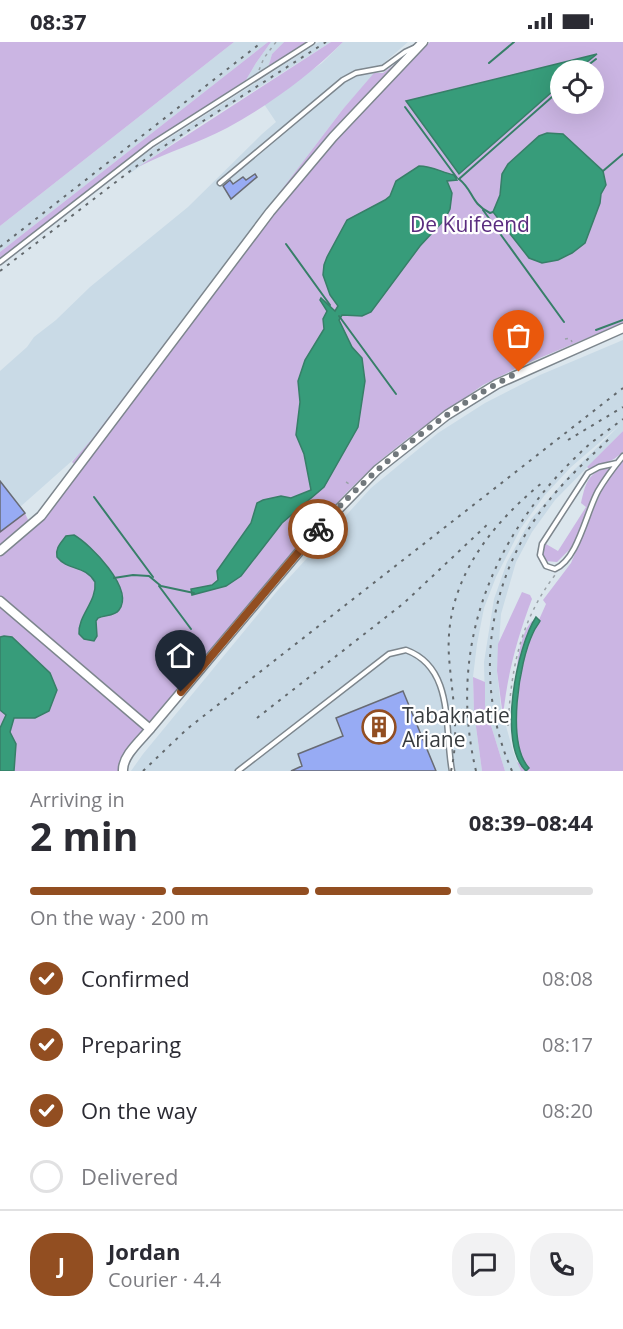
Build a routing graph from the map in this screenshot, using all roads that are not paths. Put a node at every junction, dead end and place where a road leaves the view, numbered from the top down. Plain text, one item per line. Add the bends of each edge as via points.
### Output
1 (312, 42) edge
2 (420, 45) edge
3 (220, 183) dead end
4 (0, 262) edge
5 (623, 328) edge
6 (623, 456) edge
7 (617, 463) junction
8 (0, 552) edge
9 (0, 601) edge
10 (150, 729) junction
11 (123, 771) edge
12 (238, 771) edge
13 (452, 771) edge

1 - 4 lane via 171,131
2 - 3 lane via 383,68 343,80
2 - 8 street via 333,137 270,212 41,516
5 - 10 street via 519,372 473,397 376,470 314,534
6 - 7 lane
7 - 7 lane via 597,493 572,551 560,567 550,568 542,561 542,544 588,473
9 - 10 street
10 - 11 street via 126,758
12 - 13 lane via 389,654 406,650 433,669 439,680

